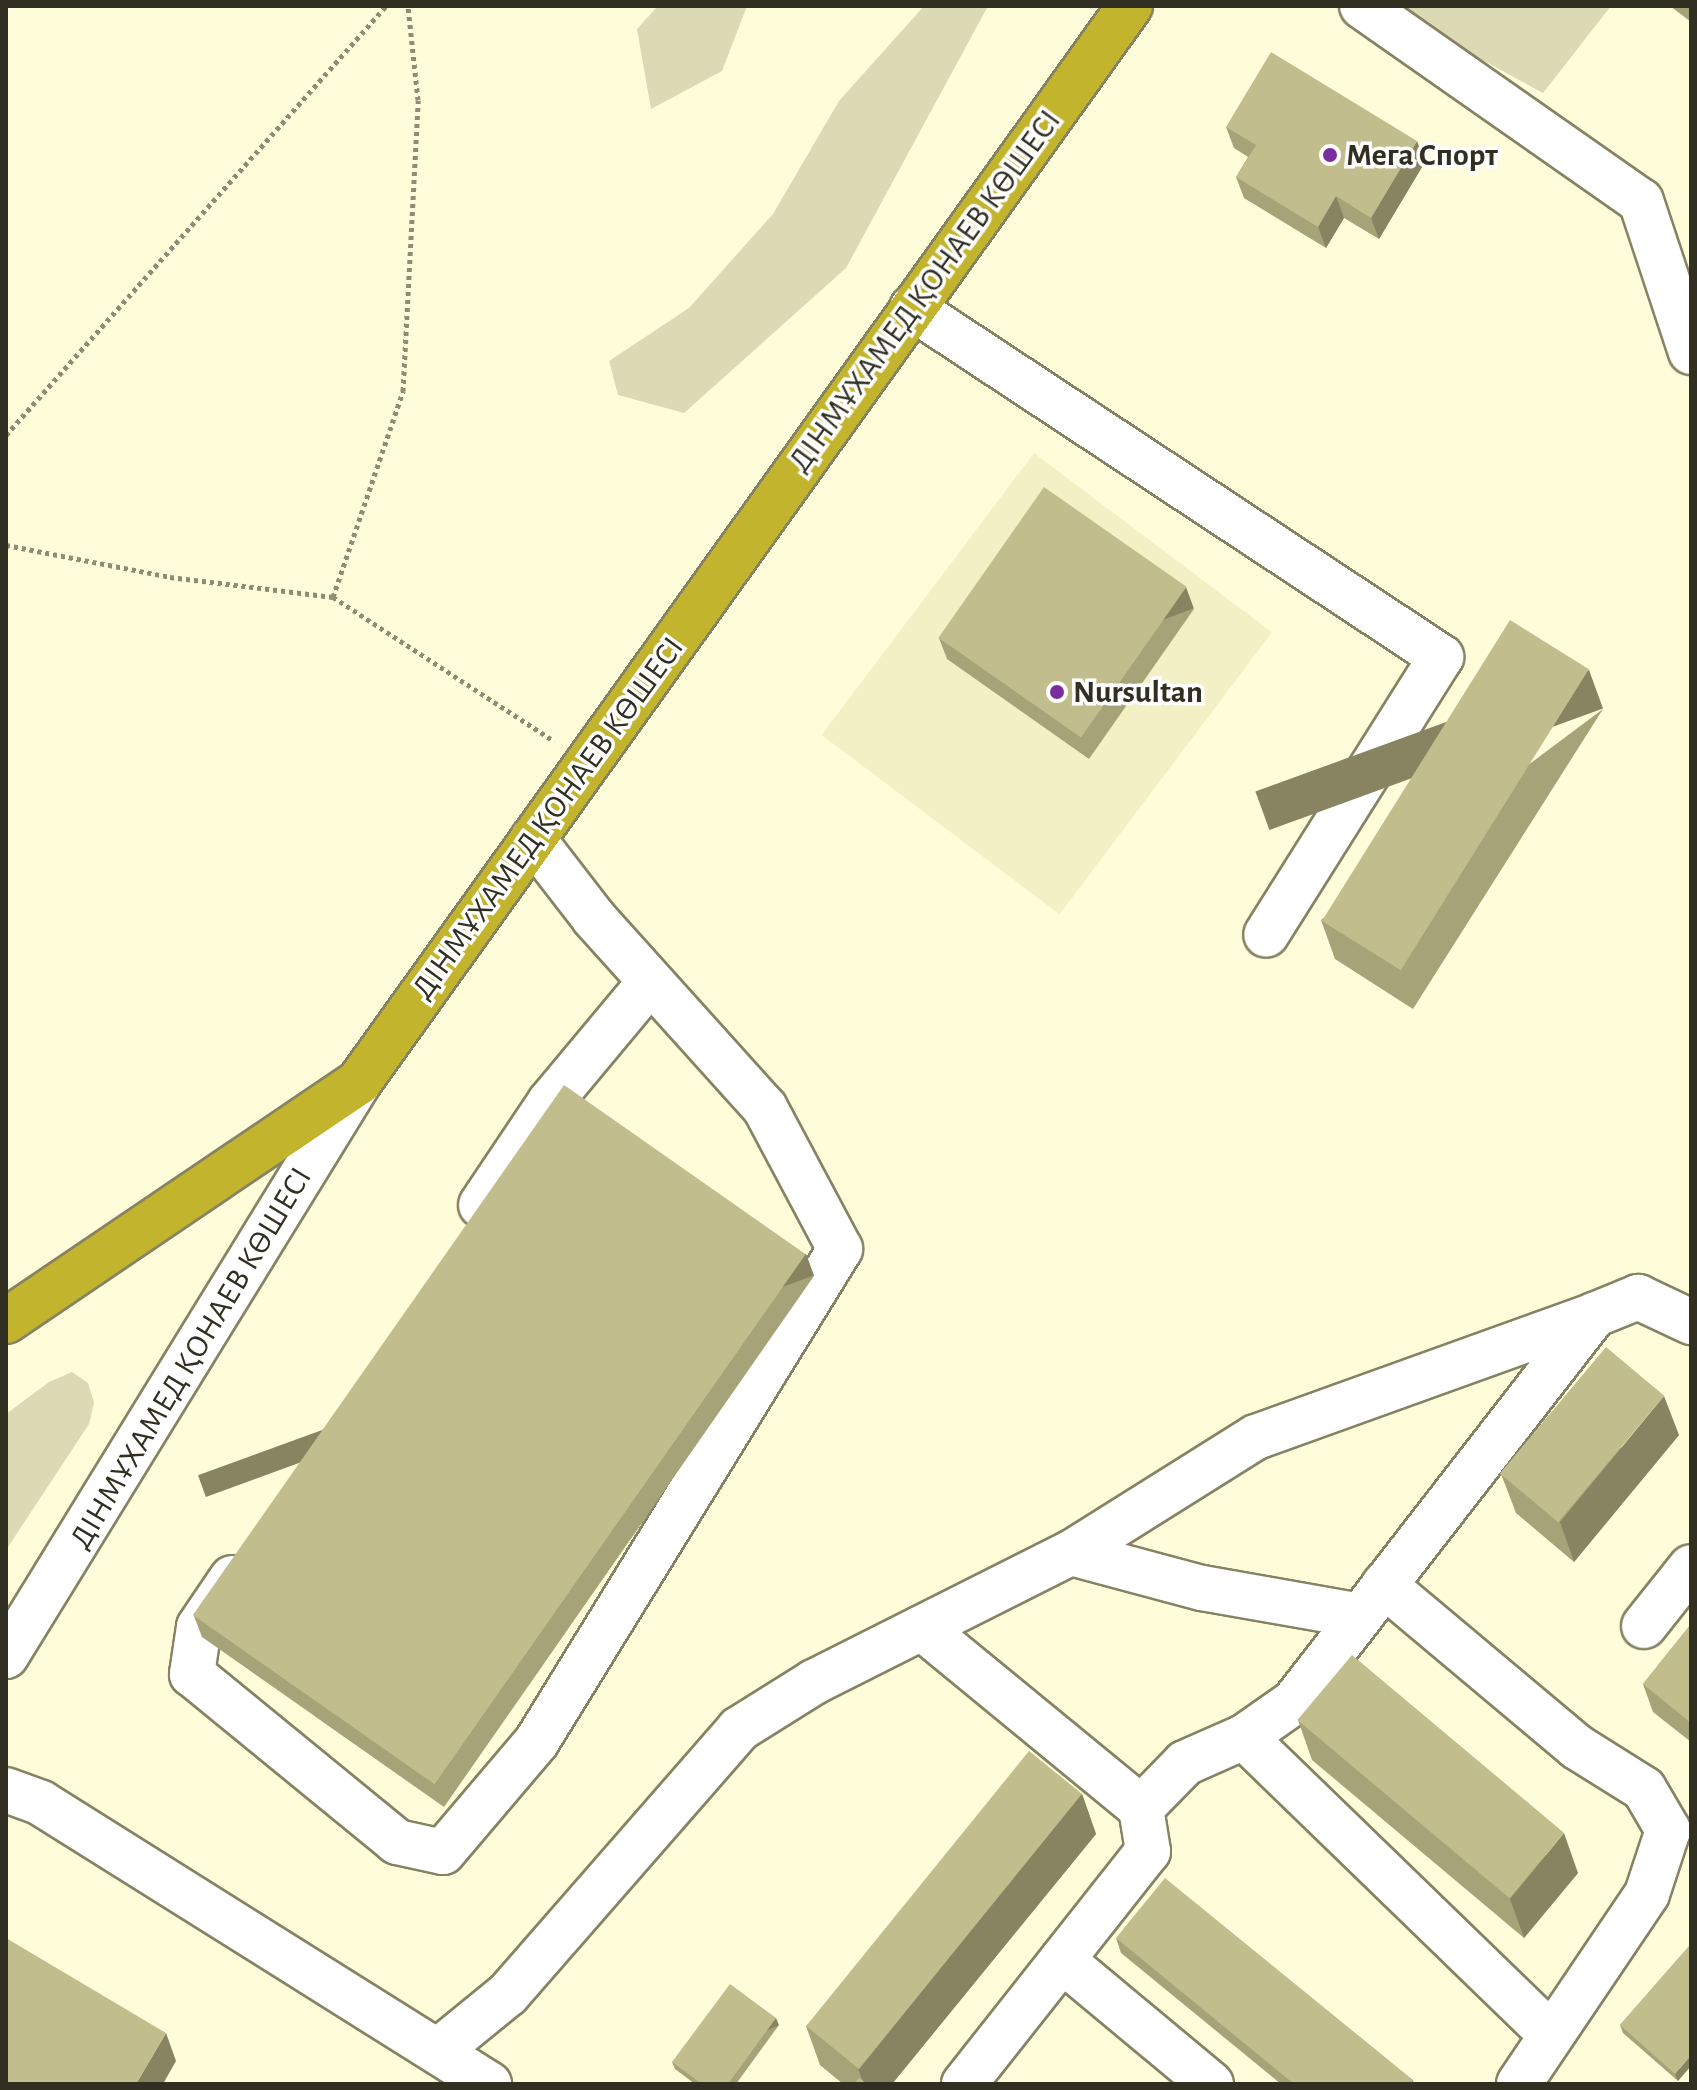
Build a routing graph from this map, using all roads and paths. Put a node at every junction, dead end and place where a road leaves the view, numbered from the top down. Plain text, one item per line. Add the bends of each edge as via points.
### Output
1 (386, 6) edge
2 (408, 6) edge
3 (1130, 6) edge
4 (1362, 6) edge
5 (912, 308) junction
6 (1691, 352) edge
7 (6, 435) edge
8 (6, 545) edge
9 (333, 597) junction
10 (587, 762) junction
11 (533, 839) junction
12 (1266, 935) dead end
13 (650, 982) junction
14 (359, 1082) junction
15 (462, 1233) edge
16 (1594, 1315) junction
17 (6, 1321) edge
18 (1691, 1322) edge
19 (252, 1548) edge
20 (1071, 1553) junction
21 (1691, 1567) edge
22 (1373, 1600) junction
23 (1644, 1626) dead end
24 (922, 1628) junction
25 (6, 1656) edge
26 (1244, 1737) junction
27 (6, 1790) edge
28 (1141, 1808) junction
29 (1062, 1960) junction
30 (1551, 2035) junction
31 (438, 2051) junction
32 (489, 2084) edge
33 (964, 2084) edge
34 (1211, 2084) edge
35 (1519, 2084) edge

1 - 7 path
2 - 9 path via 418,100 403,391
3 - 5 highway, ДІНМҰХАМЕД ҚОНАЕВ КӨШЕСІ
4 - 6 street via 1641,201
5 - 10 highway, ДІНМҰХАМЕД ҚОНАЕВ КӨШЕСІ
5 - 12 street via 1441,657
8 - 9 path via 170,577
9 - 10 path
10 - 11 highway, ДІНМҰХАМЕД ҚОНАЕВ КӨШЕСІ
11 - 13 street
11 - 14 highway, ДІНМҰХАМЕД ҚОНАЕВ КӨШЕСІ
13 - 15 street via 550,1102
13 - 19 street via 765,1108 840,1249 537,1741 443,1852 397,1842 192,1674 199,1627
14 - 17 highway
14 - 25 street, ДІНМҰХАМЕД ҚОНАЕВ КӨШЕСІ
16 - 18 street via 1638,1297
16 - 20 street via 1256,1437
16 - 22 street
20 - 22 street via 1202,1588
20 - 24 street
21 - 23 street
22 - 26 street via 1294,1702
22 - 30 street via 1644,1789 1668,1830 1647,1894
24 - 28 street
24 - 31 street via 814,1682 739,1729 508,1994
26 - 28 street via 1185,1763
26 - 30 street
27 - 31 street via 41,1803
28 - 29 street via 1148,1851
29 - 33 street
29 - 34 street
30 - 35 street
31 - 32 street

